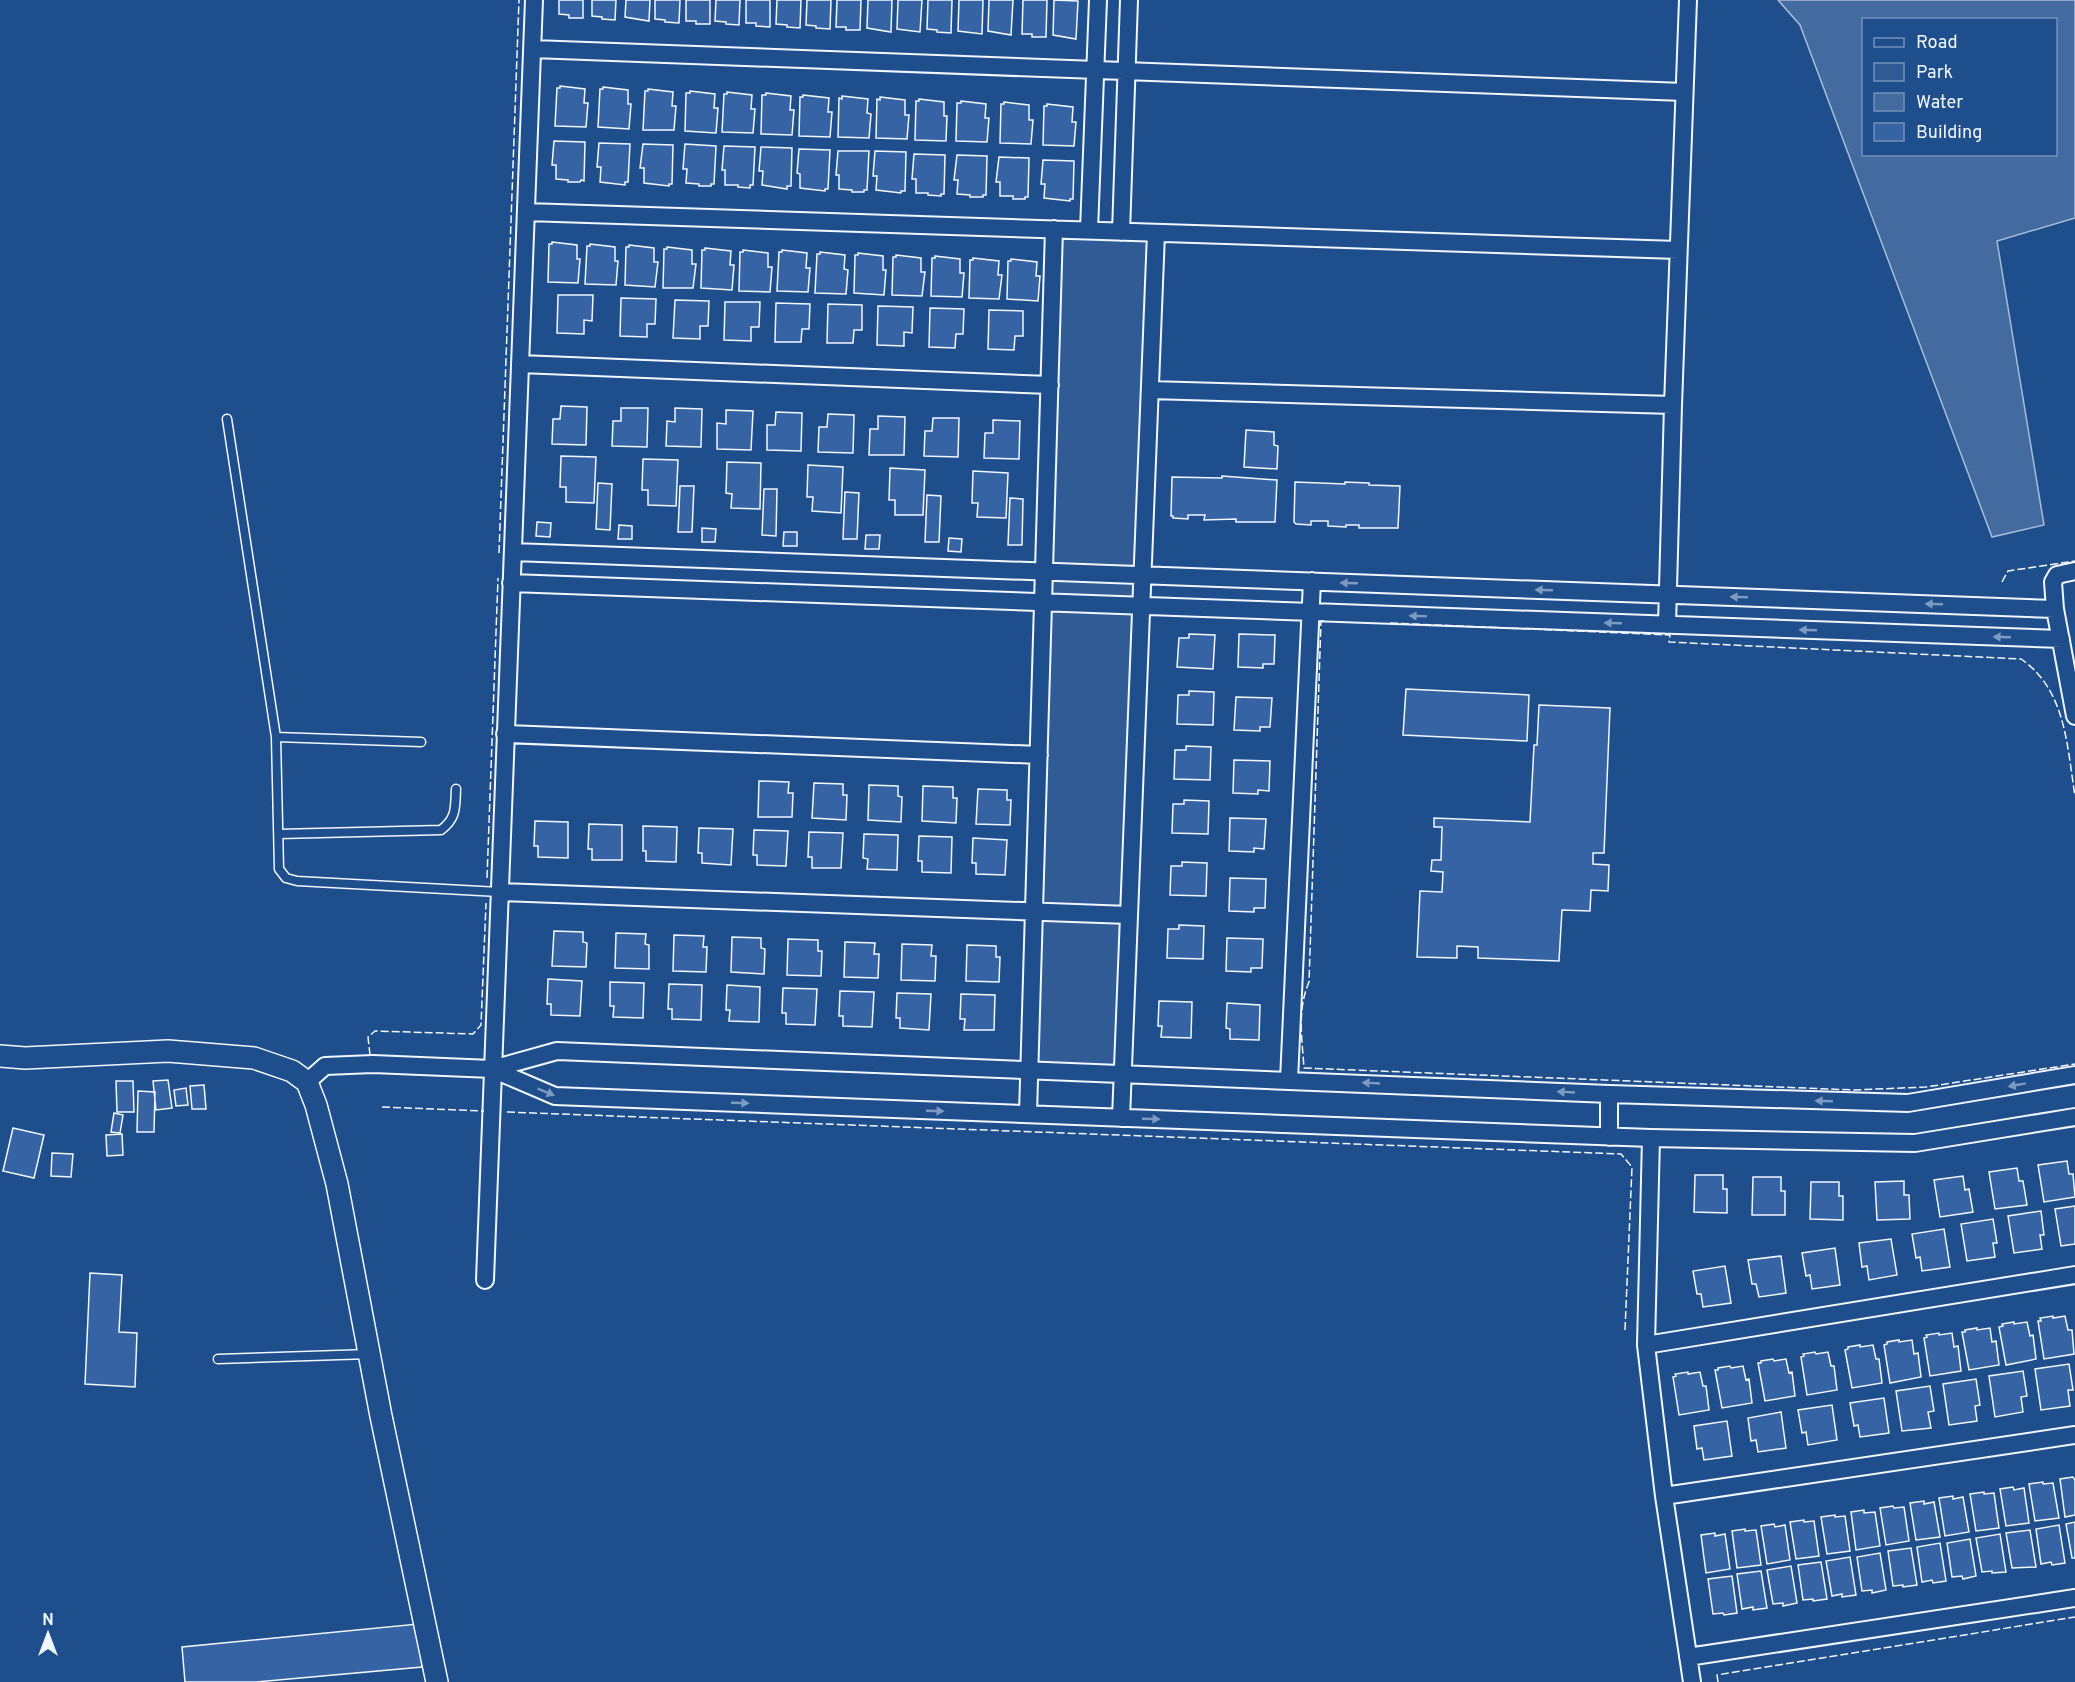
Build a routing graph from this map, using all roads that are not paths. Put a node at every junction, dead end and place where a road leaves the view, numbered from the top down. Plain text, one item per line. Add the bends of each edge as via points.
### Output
1 (534, 0) edge
2 (1098, 0) edge
3 (1129, 0) edge
4 (1688, 0) edge
5 (532, 49) junction
6 (1095, 70) junction
7 (1127, 71) junction
8 (1684, 92) junction
9 (526, 212) junction
10 (1054, 229) junction
11 (1089, 230) junction
12 (1121, 232) junction
13 (1156, 233) junction
14 (1678, 250) junction
15 (520, 363) junction
16 (1050, 385) junction
17 (1150, 390) junction
18 (1672, 405) junction
19 (226, 419) dead end
20 (513, 552) junction
21 (1044, 571) junction
22 (2075, 571) edge
23 (1142, 575) junction
24 (1312, 581) junction
25 (511, 583) junction
26 (1667, 594) junction
27 (1043, 603) junction
28 (1141, 606) junction
29 (2055, 609) junction
30 (1311, 612) junction
31 (1667, 625) junction
32 (2061, 639) junction
33 (2075, 716) edge
34 (505, 734) junction
35 (276, 737) junction
36 (421, 742) dead end
37 (1039, 755) junction
38 (456, 789) dead end
39 (279, 834) junction
40 (499, 892) junction
41 (1034, 912) junction
42 (1129, 915) junction
43 (0, 1056) edge
44 (492, 1069) junction
45 (1029, 1071) junction
46 (1122, 1075) junction
47 (2075, 1075) edge
48 (1289, 1080) junction
49 (307, 1082) junction
50 (1609, 1094) junction
51 (1028, 1114) junction
52 (1120, 1118) junction
53 (2075, 1118) edge
54 (1609, 1137) junction
55 (1651, 1138) junction
56 (2075, 1275) edge
57 (485, 1280) dead end
58 (1646, 1345) junction
59 (370, 1354) junction
60 (218, 1359) dead end
61 (2075, 1435) edge
62 (1664, 1496) junction
63 (2075, 1598) edge
64 (1688, 1657) junction
65 (437, 1682) edge
66 (1692, 1682) edge

1 - 5 street
2 - 6 street
3 - 7 street
4 - 8 street
5 - 6 street
5 - 9 street
6 - 7 street
6 - 11 street
7 - 8 street
7 - 12 street
8 - 14 street
9 - 10 street
9 - 15 street
10 - 11 street
10 - 16 street
11 - 12 street
12 - 13 street
13 - 14 street
13 - 17 street
14 - 18 street
15 - 16 street
15 - 20 street
16 - 21 street
17 - 18 street
17 - 23 street
18 - 26 street
19 - 35 lane
20 - 21 street
20 - 25 street
21 - 23 street
21 - 27 street
22 - 29 street via 2057,575 2053,582
23 - 24 street
23 - 28 street
26 -> 24 street
24 - 30 street
25 - 27 street
25 - 34 street
29 -> 26 street
26 - 31 street
27 - 28 street
27 - 37 street
28 - 30 street
28 - 42 street
29 - 32 street
31 -> 30 street
30 - 48 street
32 -> 31 street
32 - 33 street
34 - 37 street
34 - 40 street
35 - 36 lane
35 - 39 lane
37 - 41 street
38 - 39 lane via 454,816 441,830
39 - 40 lane via 279,869 286,878 297,881
40 - 41 street
40 - 44 street
41 - 42 street
41 - 45 street
42 - 46 street
43 - 49 street via 168,1051 254,1058 292,1071
44 - 45 street via 557,1051
44 - 49 street via 325,1066
44 -> 51 street via 555,1096
44 - 57 street
45 - 46 street
45 - 51 street
46 - 48 street
46 - 52 street
47 -> 50 street via 1908,1103
50 -> 48 street
49 - 59 street via 338,1184
50 - 54 street
51 - 52 street
52 -> 54 street
53 - 55 street via 1915,1143
54 - 55 street
55 - 58 street
56 - 58 street
58 - 62 street
59 - 60 lane
59 - 65 street
61 - 62 street
62 - 64 street
63 - 64 street
64 - 66 street

